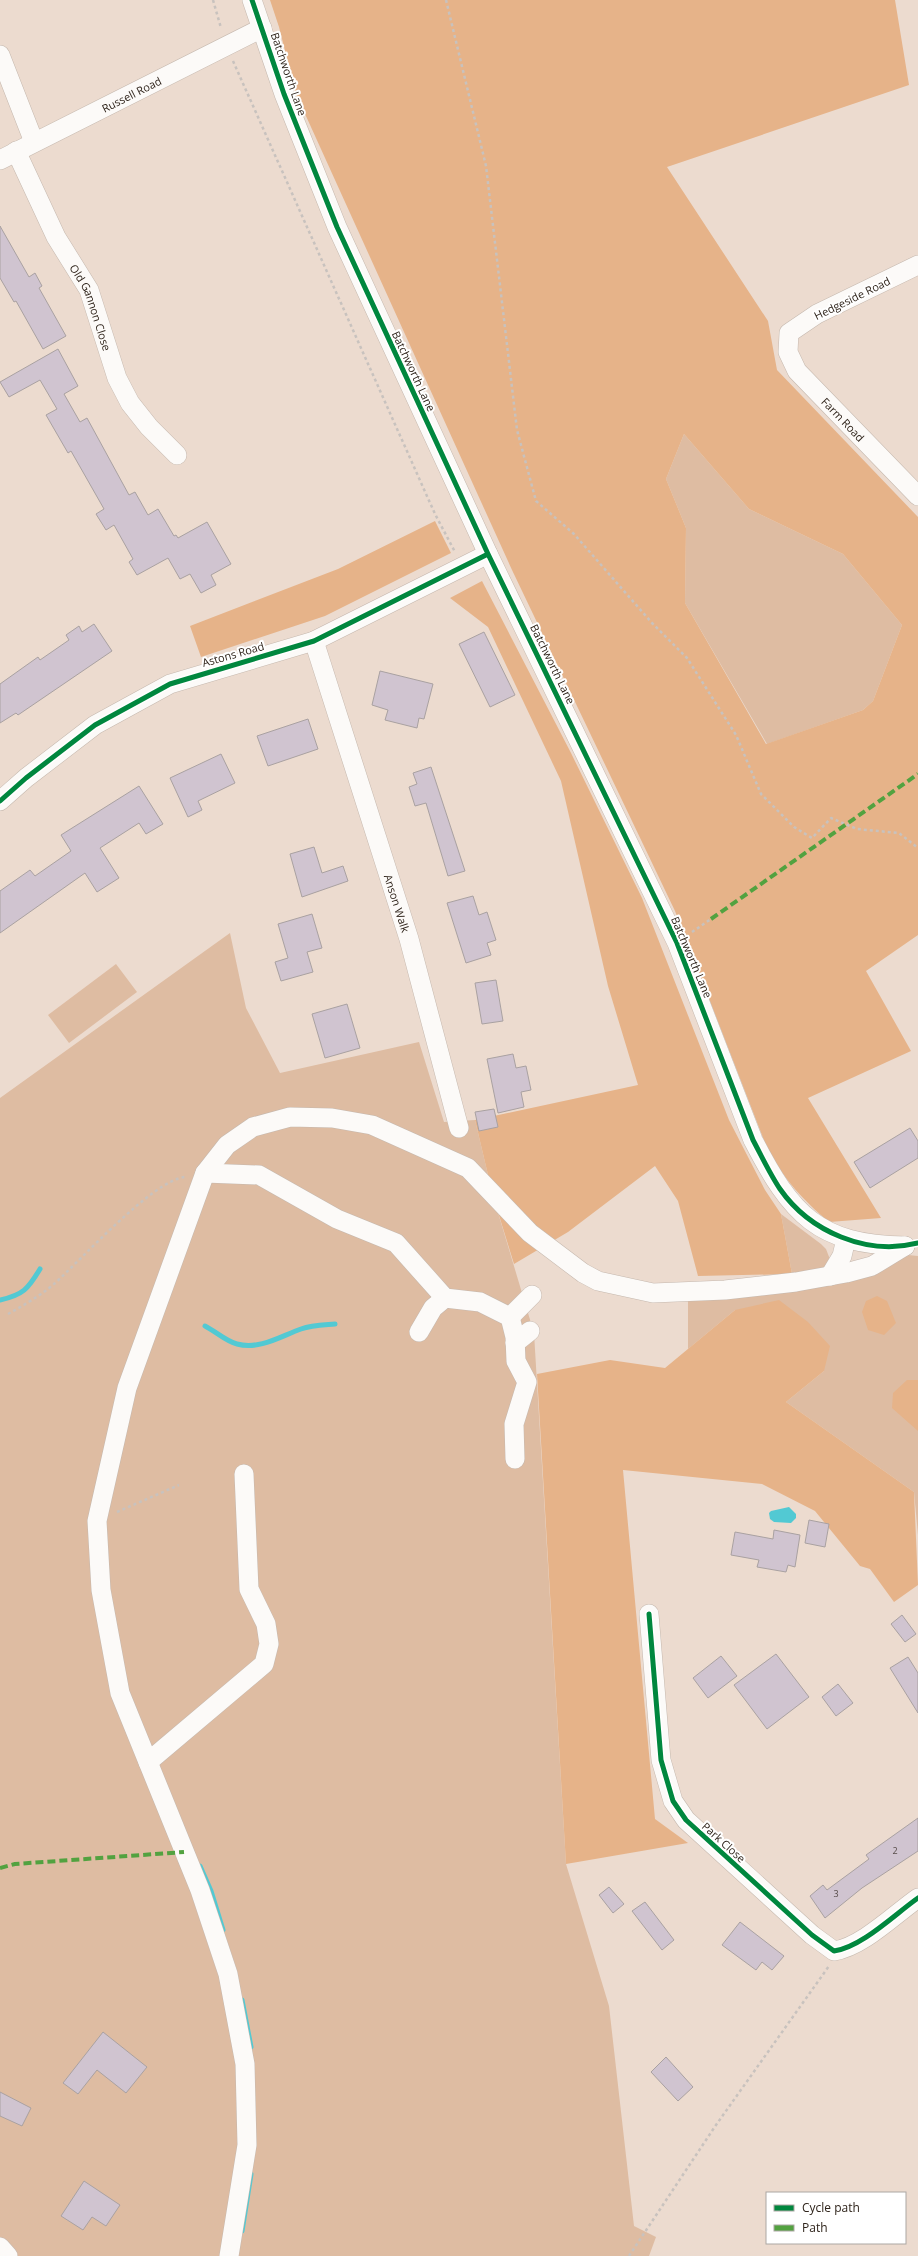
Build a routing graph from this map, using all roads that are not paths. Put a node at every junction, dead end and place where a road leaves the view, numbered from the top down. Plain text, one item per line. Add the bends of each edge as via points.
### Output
1 (252, 0) edge
2 (262, 28) junction
3 (0, 55) edge
4 (34, 142) junction
5 (8, 155) edge
6 (918, 266) edge
7 (788, 334) joint
8 (176, 455) dead end
9 (918, 496) edge
10 (488, 554) junction
11 (314, 641) junction
12 (0, 801) edge
13 (459, 1128) dead end
14 (204, 1177) junction
15 (846, 1239) junction
16 (912, 1245) edge
17 (830, 1276) junction
18 (532, 1295) dead end
19 (440, 1300) junction
20 (510, 1317) junction
21 (530, 1331) dead end
22 (419, 1332) dead end
23 (515, 1343) junction
24 (515, 1459) dead end
25 (244, 1474) dead end
26 (649, 1614) dead end
27 (148, 1762) junction
28 (918, 1898) edge
29 (0, 2247) edge
30 (8, 2256) edge
31 (229, 2256) edge

1 - 2 street, Batchworth Lane
2 - 4 street, Russell Road
2 - 10 street, Batchworth Lane via 284,94 337,227
3 - 4 street
4 - 5 street, Russell Road
5 - 8 street, Old Gannon Close via 89,290 117,378 130,403
6 - 7 street, Hedgeside Road via 817,314
7 - 9 street, Farm Road via 788,352 797,371
10 - 11 street, Astons Road
10 - 15 street, Batchworth Lane via 677,943 753,1140 767,1167 780,1189 802,1214 829,1232
11 - 12 street, Astons Road via 170,684 95,725
11 - 13 street, Anson Walk via 409,939
14 - 17 street via 227,1145 253,1127 290,1117 372,1125 468,1168 530,1233 583,1273 598,1281 652,1293 679,1293 757,1287
14 - 19 street via 259,1175 337,1219 396,1243
14 - 27 street via 127,1388 97,1521 101,1590 120,1693
15 - 16 street, Batchworth Lane via 865,1244
15 - 17 street via 842,1256
16 - 17 street via 872,1266
18 - 20 street
19 - 20 street via 480,1302
19 - 22 street
20 - 23 street
21 - 23 street
23 - 24 street via 516,1360 527,1382 514,1424
25 - 27 street via 249,1589 266,1624 269,1644 264,1664
26 - 28 street, Park Close via 661,1760 673,1801 686,1820 812,1935 834,1951 861,1940
27 - 31 street via 200,1890 228,1974 245,2064 248,2145
29 - 30 street

